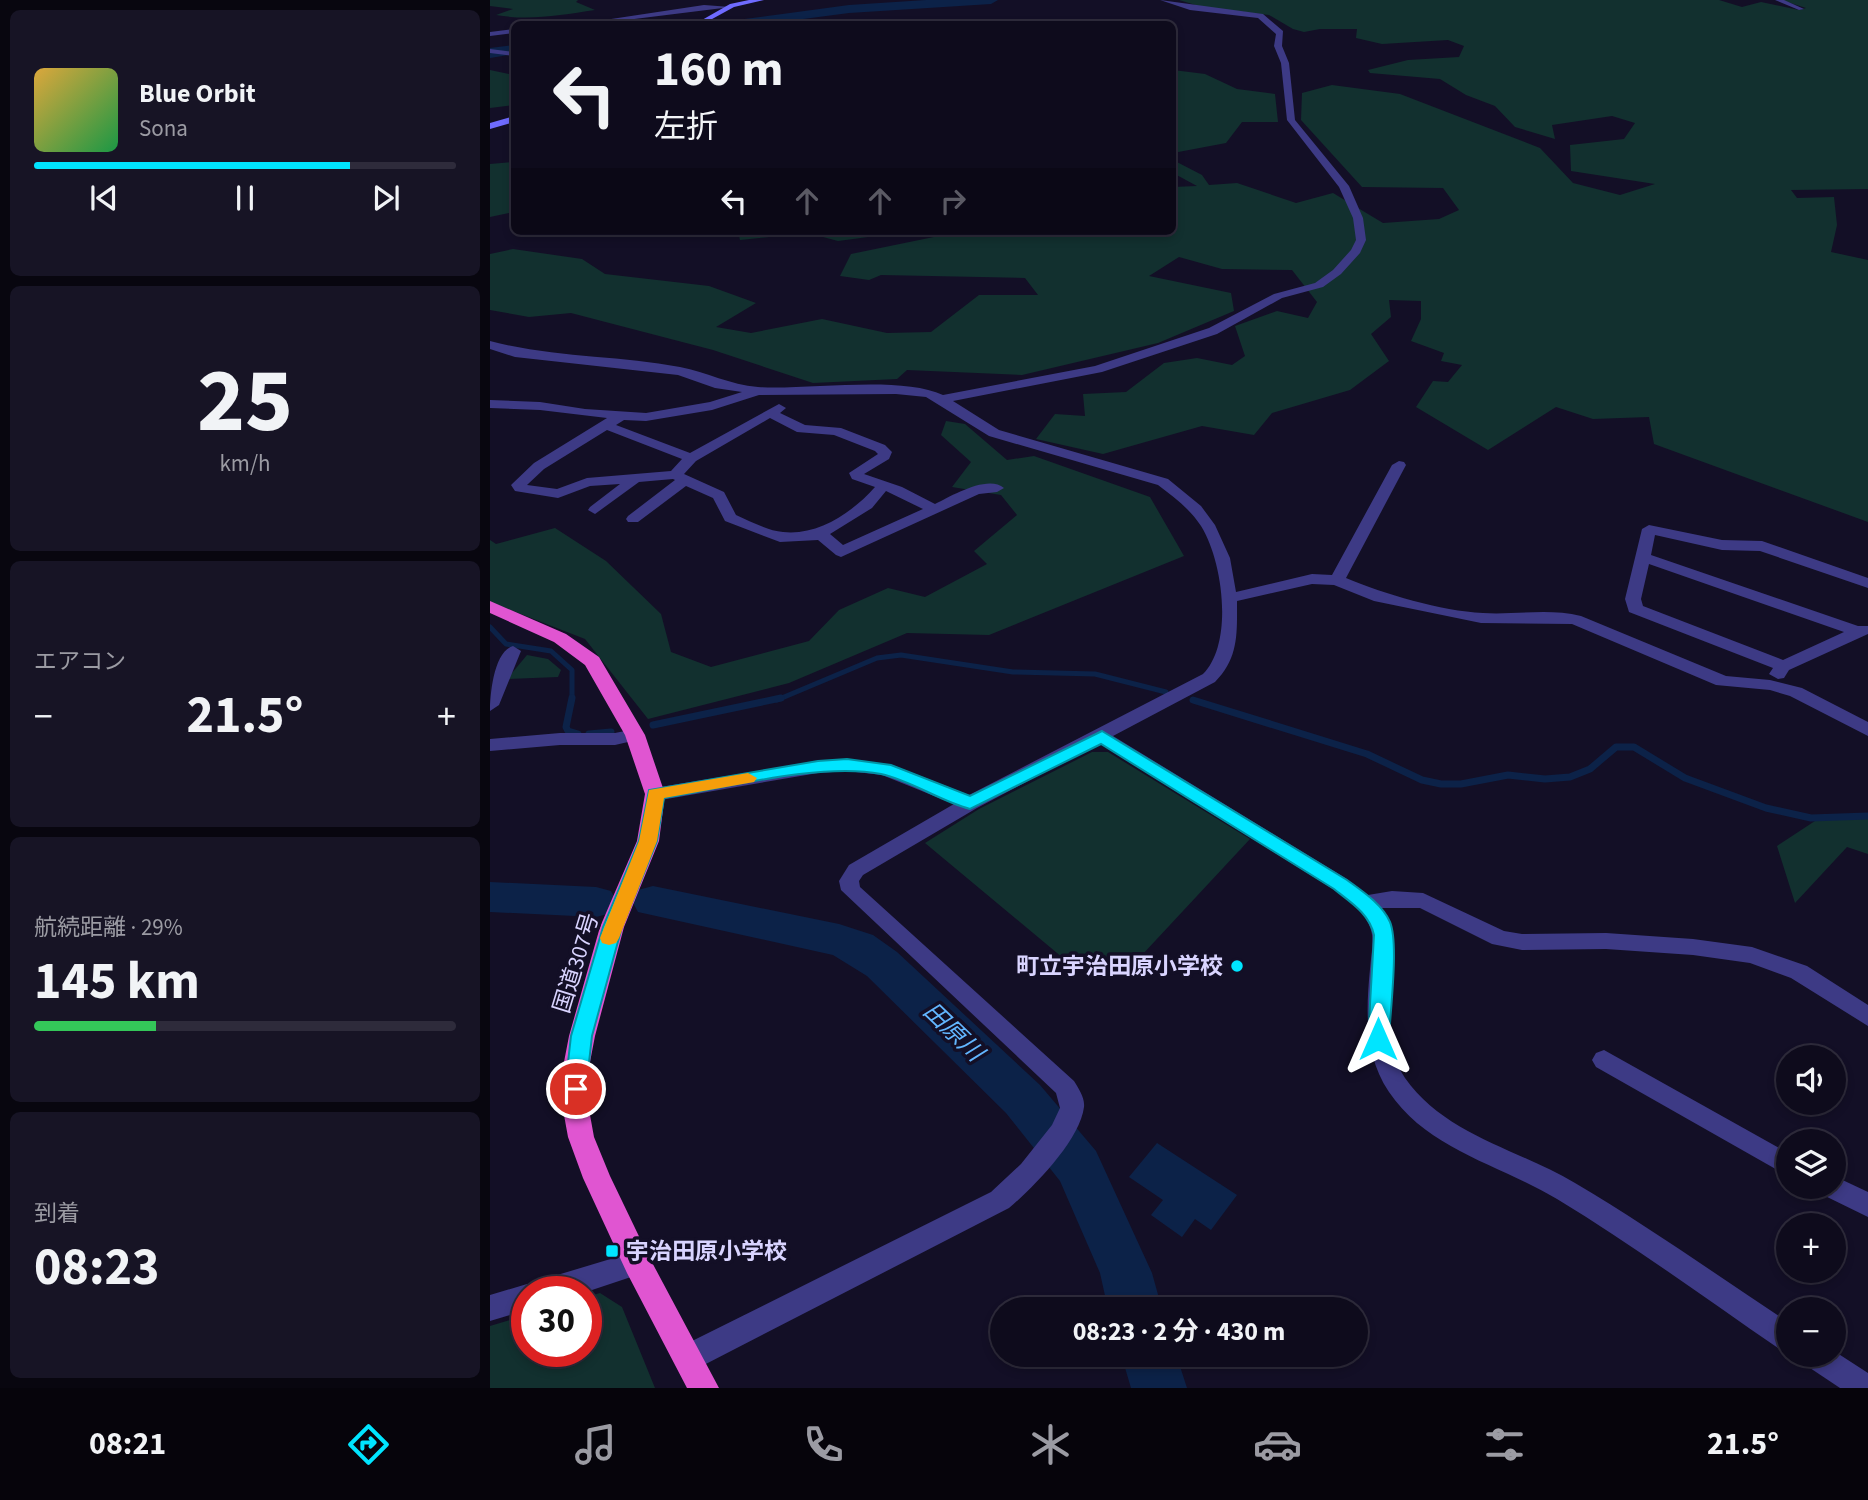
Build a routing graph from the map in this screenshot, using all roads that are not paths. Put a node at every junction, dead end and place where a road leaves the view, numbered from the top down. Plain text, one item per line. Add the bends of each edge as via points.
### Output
1 (761, 0) edge
2 (1163, 0) edge
3 (1778, 0) edge
4 (728, 7) junction
5 (1801, 9) dead end
6 (604, 21) edge
7 (704, 21) edge
8 (511, 31) edge
9 (490, 34) edge
10 (490, 51) edge
11 (511, 54) edge
12 (511, 120) edge
13 (490, 126) edge
14 (490, 345) edge
15 (757, 391) junction
16 (798, 393) junction
17 (942, 398) junction
18 (490, 404) edge
19 (772, 414) junction
20 (613, 421) junction
21 (691, 458) junction
22 (1399, 465) dead end
23 (637, 477) junction
24 (681, 477) junction
25 (883, 486) junction
26 (998, 488) dead end
27 (595, 510) dead end
28 (936, 510) junction
29 (633, 519) dead end
30 (818, 535) junction
31 (1643, 557) junction
32 (1337, 580) junction
33 (1868, 583) edge
34 (1229, 598) junction
35 (490, 606) edge
36 (1864, 630) edge
37 (513, 651) dead end
38 (1783, 666) junction
39 (1768, 684) junction
40 (490, 705) edge
41 (1868, 730) edge
42 (635, 735) junction
43 (1102, 737) junction
44 (490, 745) edge
45 (656, 794) junction
46 (970, 803) junction
47 (1365, 903) junction
48 (1868, 1017) edge
49 (1604, 1060) dead end
50 (1776, 1158) edge
51 (1846, 1194) edge
52 (1868, 1205) edge
53 (637, 1263) junction
54 (595, 1276) edge
55 (511, 1302) edge
56 (490, 1308) edge
57 (1776, 1330) edge
58 (690, 1357) junction
59 (1834, 1367) edge
60 (704, 1388) edge
61 (1865, 1388) edge

1 - 4 main road
2 - 17 street via 1259,16 1280,33 1278,46 1285,63 1291,120 1356,208 1361,240 1356,251 1320,284 1278,296 1213,331 1098,369
3 - 5 street
4 - 6 street
4 - 7 main road
8 - 9 street
10 - 11 street
12 - 13 main road
14 - 15 street via 515,354 680,371
15 - 16 street
15 - 20 street via 680,413
16 - 17 street via 896,390
16 - 19 street
17 - 34 street via 994,433 1163,482 1186,497 1223,553
18 - 20 street via 540,406
19 - 21 street
19 - 25 street via 802,429 836,431 880,448 884,456 856,473
20 - 21 street
20 - 23 street via 538,466 518,485 558,494 587,482
21 - 24 street
22 - 32 street
23 - 24 street
23 - 27 street
24 - 29 street
24 - 30 street via 719,495 730,517 771,535
25 - 28 street
25 - 30 street via 867,505
26 - 28 street via 976,490
28 - 30 street via 841,552 828,538
31 - 33 street via 1648,529 1722,545 1762,547
31 - 36 street
31 - 38 street via 1635,609
32 - 34 street via 1312,579
32 - 39 street via 1380,598 1481,618 1575,619 1721,681
34 - 43 street via 1228,652 1216,671
35 - 42 highway, 国道307号 via 560,638 592,661
36 - 38 street
37 - 40 street
38 - 39 street
39 - 41 street via 1813,699
42 - 44 street
42 - 45 highway, 国道307号
43 - 46 street
43 - 47 street
45 - 46 street via 847,765 885,769
45 - 53 highway, 国道307号 via 648,841 612,927 582,1036 576,1089 588,1158
46 - 58 street via 856,870 849,886 1064,1086 1072,1102 1066,1122 1014,1190 985,1210
47 - 48 street via 1423,901 1500,938 1522,942 1618,942 1752,955 1800,972
47 - 57 street via 1381,923 1383,935 1378,1039 1396,1084 1421,1112 1452,1138 1563,1190
49 - 50 street
51 - 52 street
53 - 54 street
53 - 58 highway, 国道307号
55 - 56 street
58 - 60 highway, 国道307号
59 - 61 street

